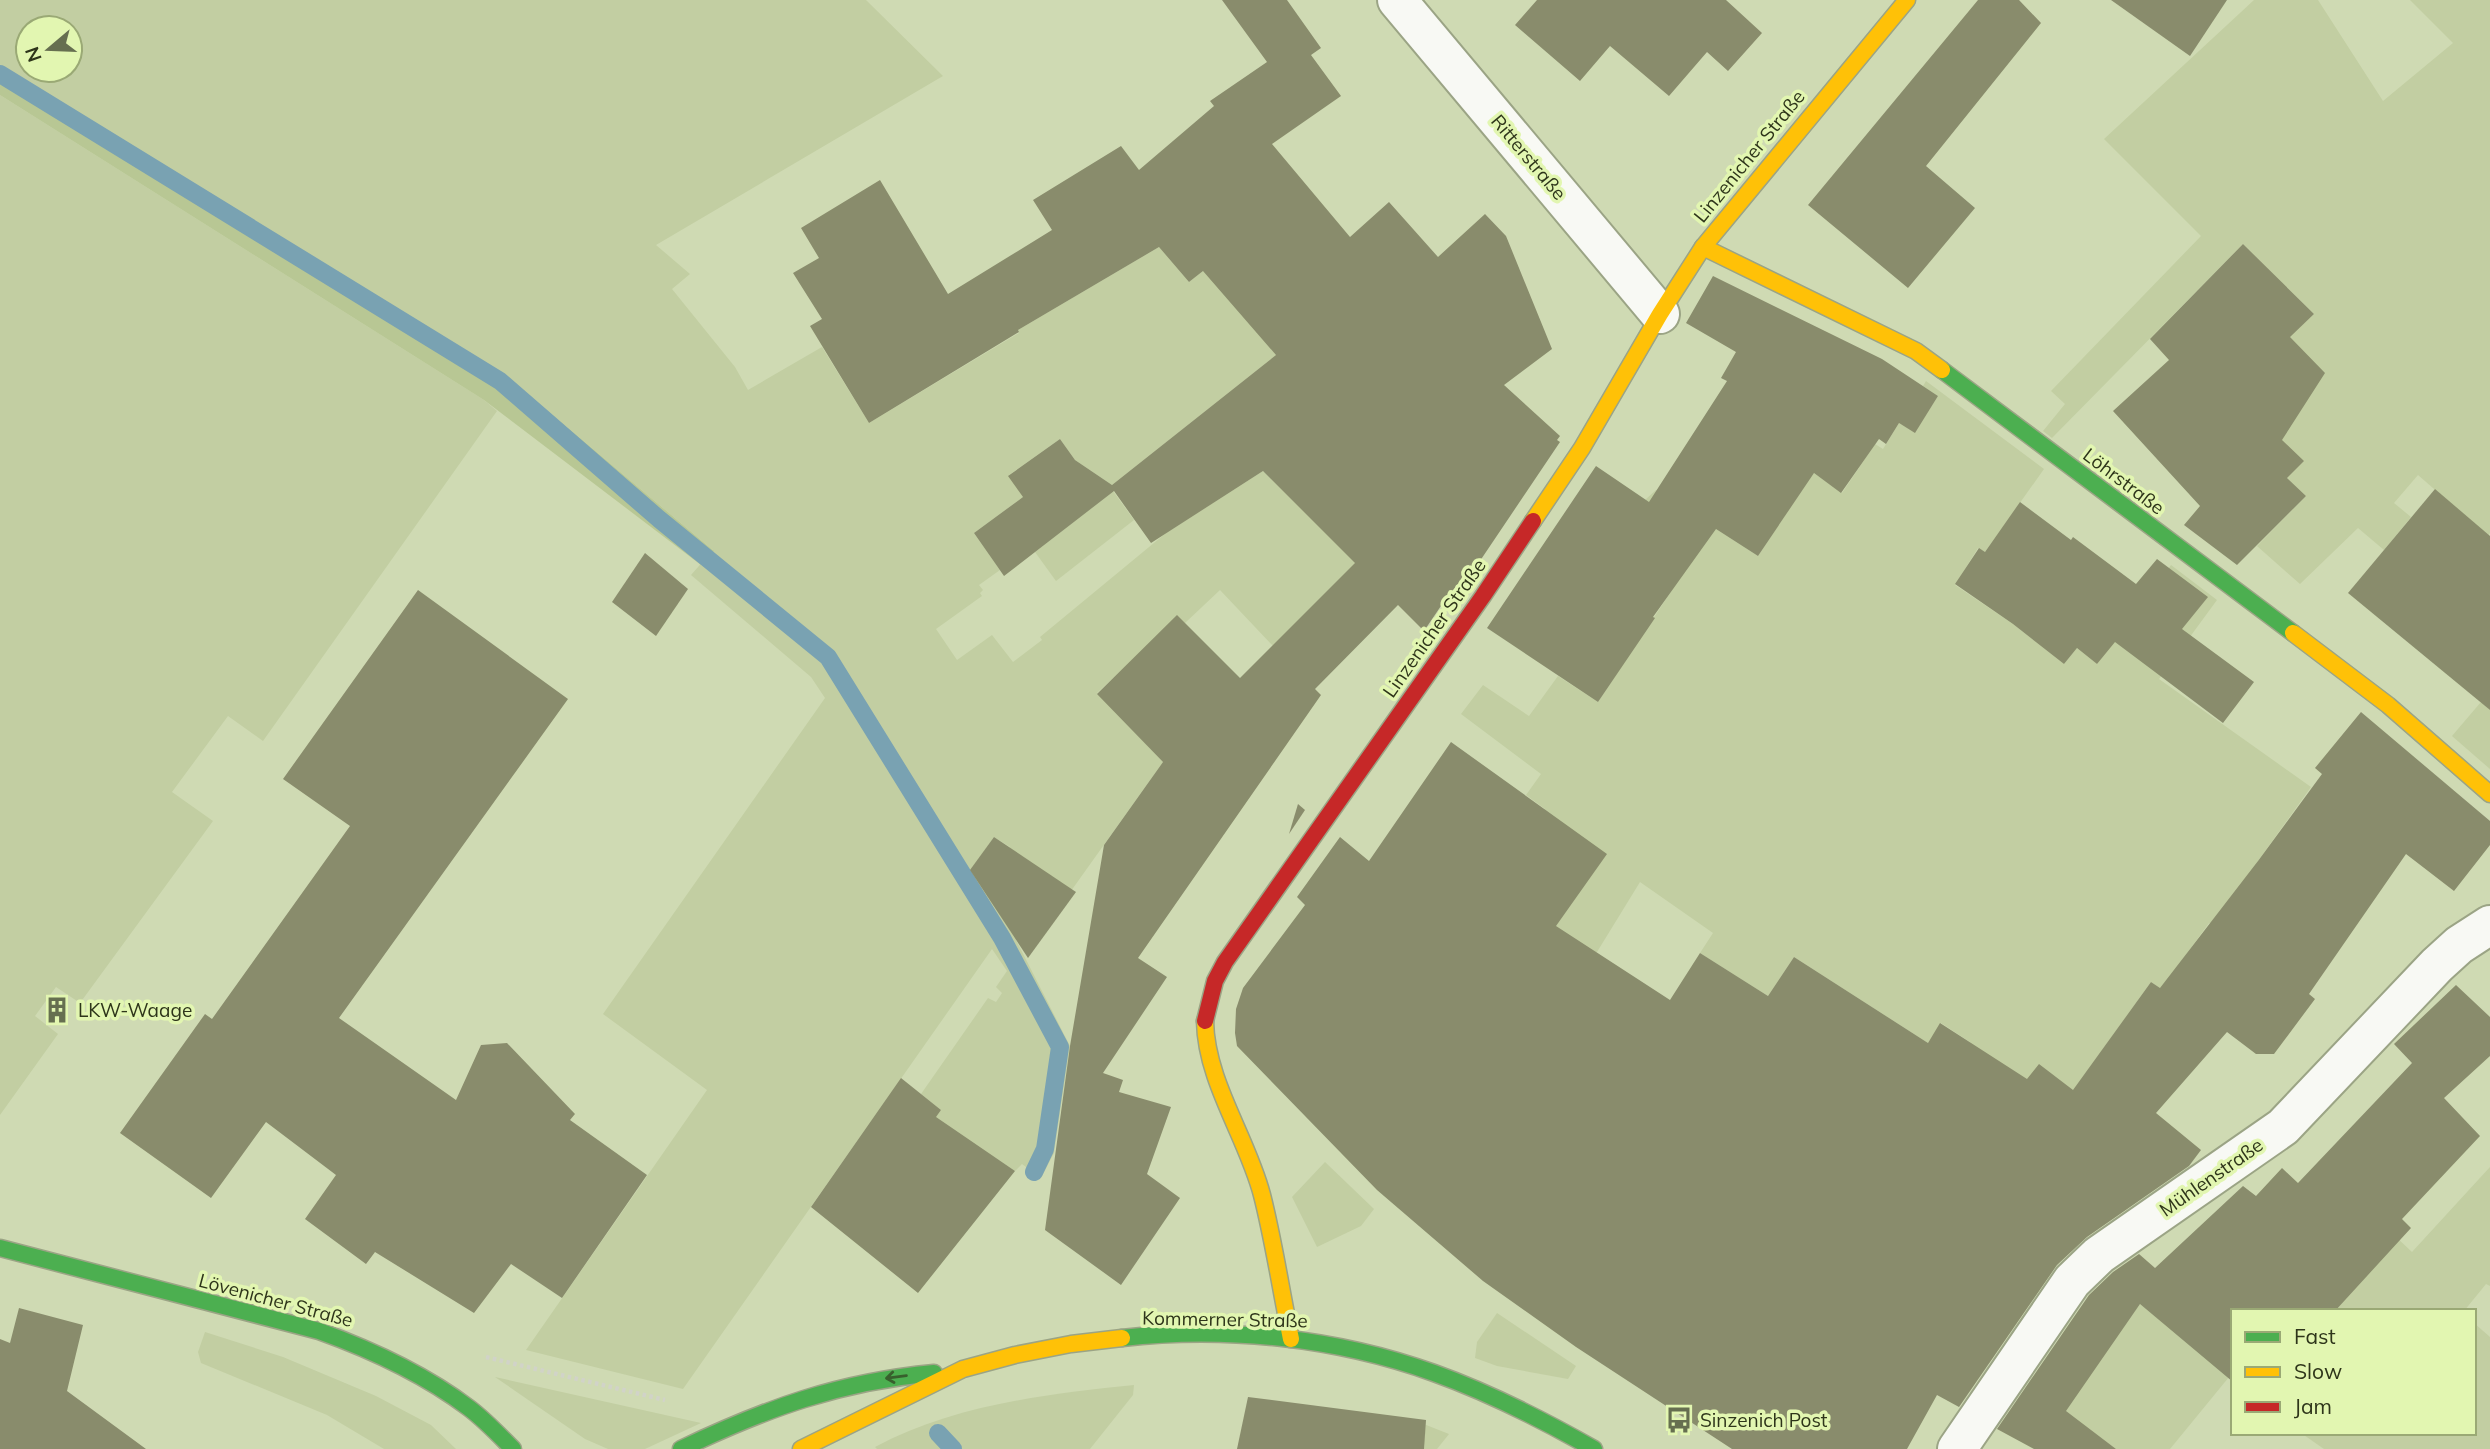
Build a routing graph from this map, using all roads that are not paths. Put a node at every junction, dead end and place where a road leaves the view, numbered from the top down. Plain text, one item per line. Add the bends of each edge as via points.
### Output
1 (1396, 0) edge
2 (1906, 0) edge
3 (1703, 247) junction
4 (1660, 314) junction
5 (2490, 794) edge
6 (2490, 925) edge
7 (0, 1248) edge
8 (1291, 1339) junction
9 (963, 1369) junction
10 (513, 1449) edge
11 (681, 1449) edge
12 (801, 1449) edge
13 (1594, 1449) edge
14 (1957, 1449) edge

1 - 4 street, Ritterstraße
2 - 3 main road, Linzenicher Straße
3 - 4 main road, Linzenicher Straße
3 - 5 main road, Löhrstraße via 1916,351 2388,705
4 - 8 main road, Linzenicher Straße via 1612,399 1483,596 1215,981 1205,1023 1207,1042 1262,1194
6 - 14 street, Mühlenstraße via 2437,965 2284,1126 2084,1268
7 - 10 main road, Lövenicher Straße via 359,1345 470,1409
8 - 9 main road, Kommerner Straße via 1127,1339 1037,1351
8 - 13 main road, Kommerner Straße via 1369,1353 1452,1380
9 -> 11 main road, Kommerner Straße via 843,1387 777,1406
9 - 12 main road, Kommerner Straße

